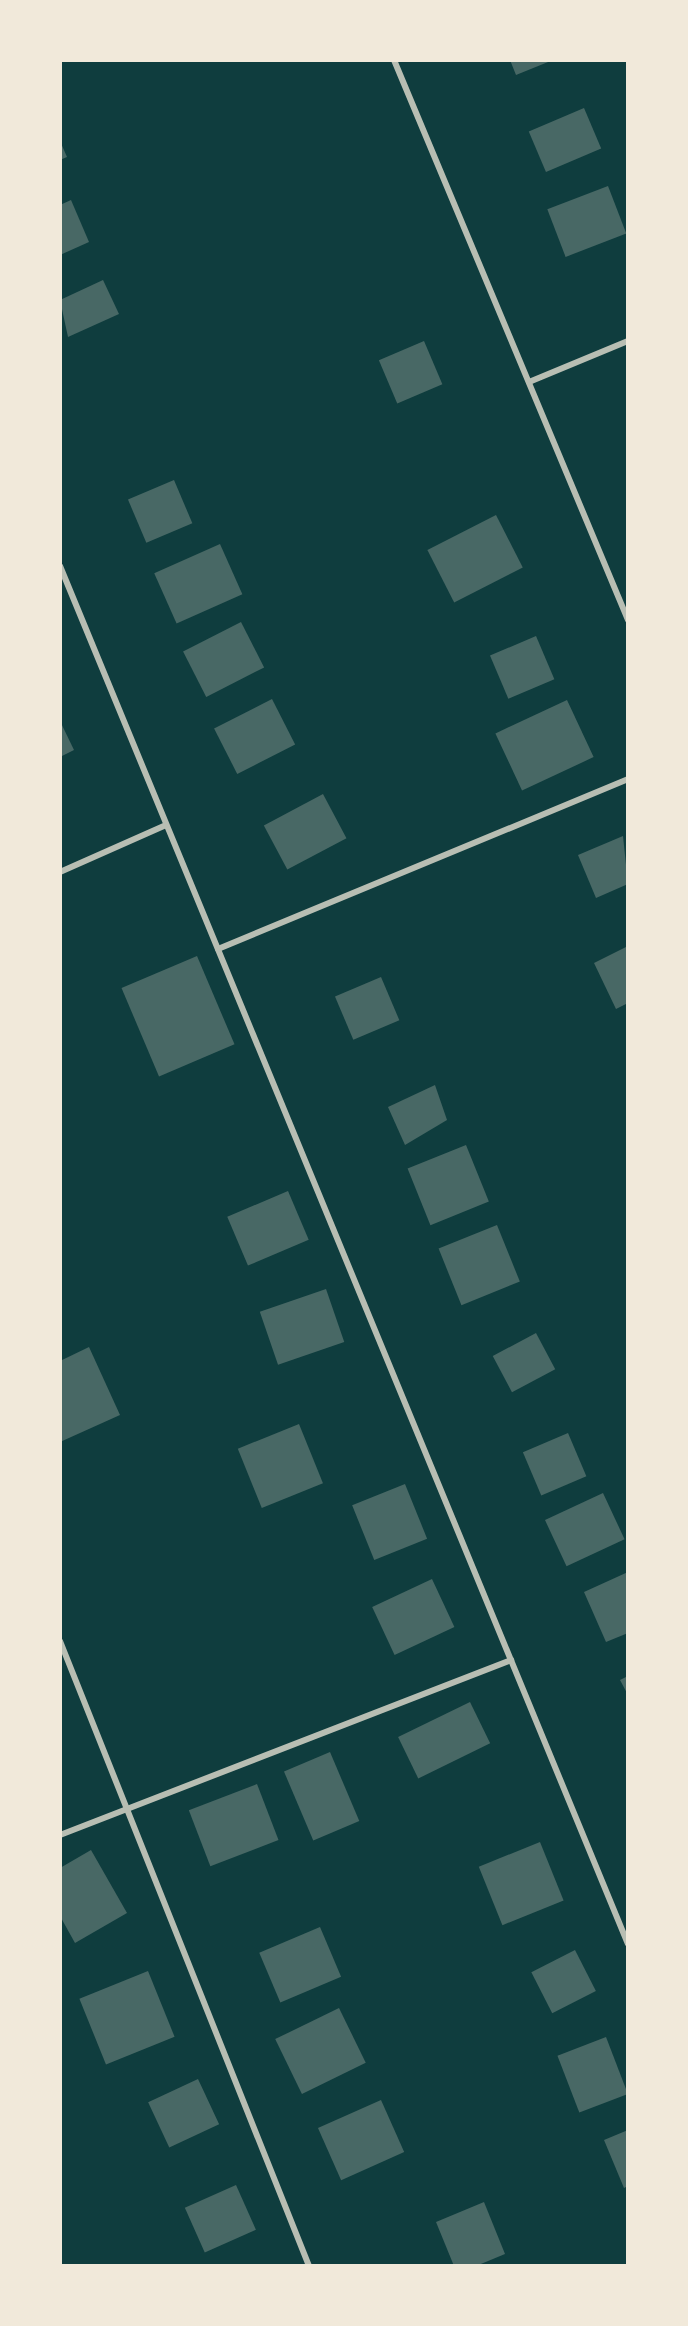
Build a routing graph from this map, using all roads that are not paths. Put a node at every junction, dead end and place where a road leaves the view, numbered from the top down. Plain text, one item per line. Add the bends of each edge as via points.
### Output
1 (394, 60) edge
2 (628, 341) edge
3 (529, 382) junction
4 (60, 566) edge
5 (628, 620) edge
6 (628, 778) edge
7 (166, 825) junction
8 (60, 872) edge
9 (218, 950) junction
10 (60, 1641) edge
11 (511, 1660) junction
12 (127, 1809) junction
13 (60, 1835) edge
14 (628, 1944) edge
15 (309, 2266) edge

1 - 3 street
2 - 3 street
3 - 5 street
4 - 7 street
6 - 9 street
7 - 8 street
7 - 9 street
9 - 11 street
10 - 12 street
11 - 12 street
11 - 14 street
12 - 13 street
12 - 15 street

